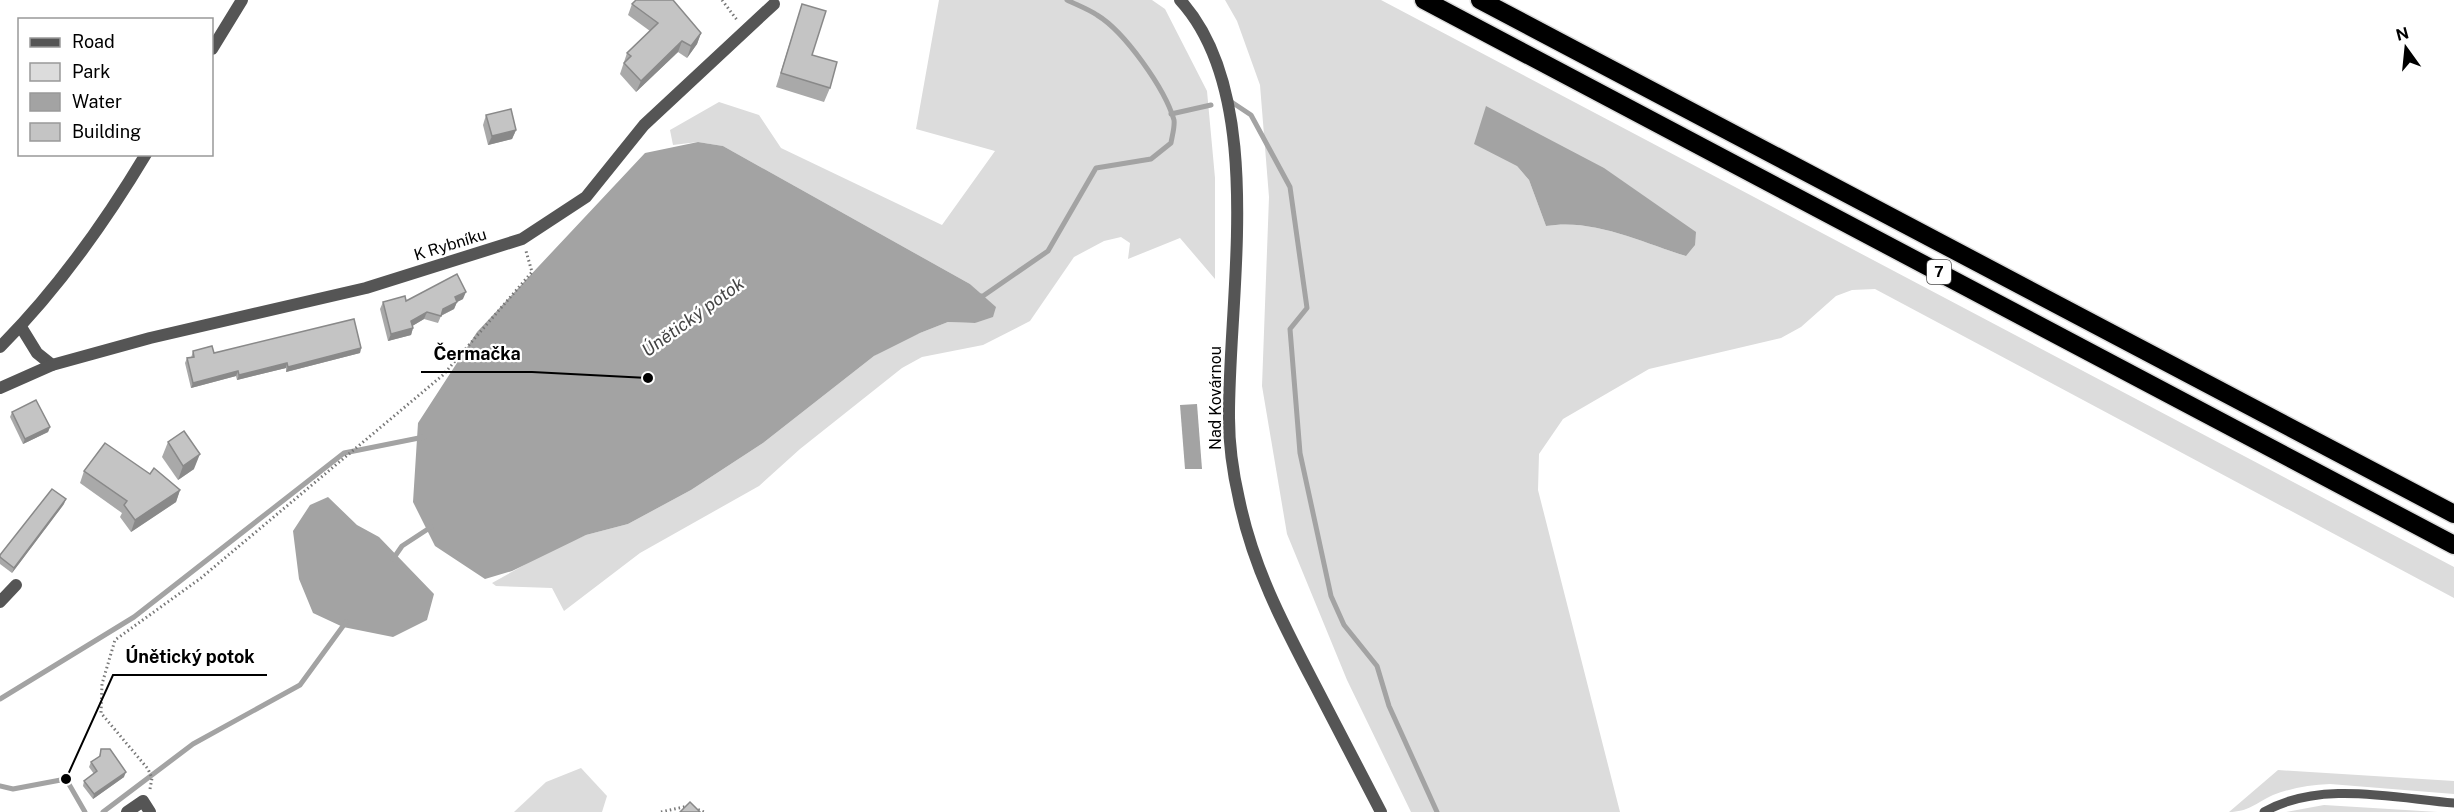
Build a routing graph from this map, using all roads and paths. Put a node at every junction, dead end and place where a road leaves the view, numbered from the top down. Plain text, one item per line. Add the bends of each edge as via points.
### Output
1 (242, 0) edge
2 (722, 0) edge
3 (1180, 0) edge
4 (1424, 0) edge
5 (1480, 0) edge
6 (774, 4) dead end
7 (745, 31) junction
8 (213, 47) edge
9 (145, 156) edge
10 (522, 239) junction
11 (21, 327) junction
12 (0, 347) edge
13 (52, 365) junction
14 (0, 388) edge
15 (2454, 514) edge
16 (2454, 545) edge
17 (16, 585) dead end
18 (0, 602) edge
19 (143, 801) junction
20 (2454, 803) edge
21 (127, 812) edge
22 (150, 812) edge
23 (661, 812) edge
24 (704, 812) edge
25 (1381, 812) edge
26 (2264, 812) edge

1 - 8 street
2 - 7 path
3 - 25 street, Nad Kovárnou via 1214,57 1233,123 1236,196 1229,419 1231,459 1241,511 1266,590
4 - 16 highway, 7
5 - 15 highway, 7
6 - 7 street, K Rybníku
7 - 10 street, K Rybníku via 644,125 586,197
9 - 11 street via 70,268
10 - 13 street, K Rybníku via 366,288
10 - 19 path via 532,272 443,375 201,578 115,640 102,684 101,713 148,769 152,778
11 - 12 street
11 - 13 street via 38,353
13 - 14 street, K Rybníku
17 - 18 street
19 - 21 street
19 - 22 street
20 - 26 lane via 2322,795
23 - 24 path via 686,805

